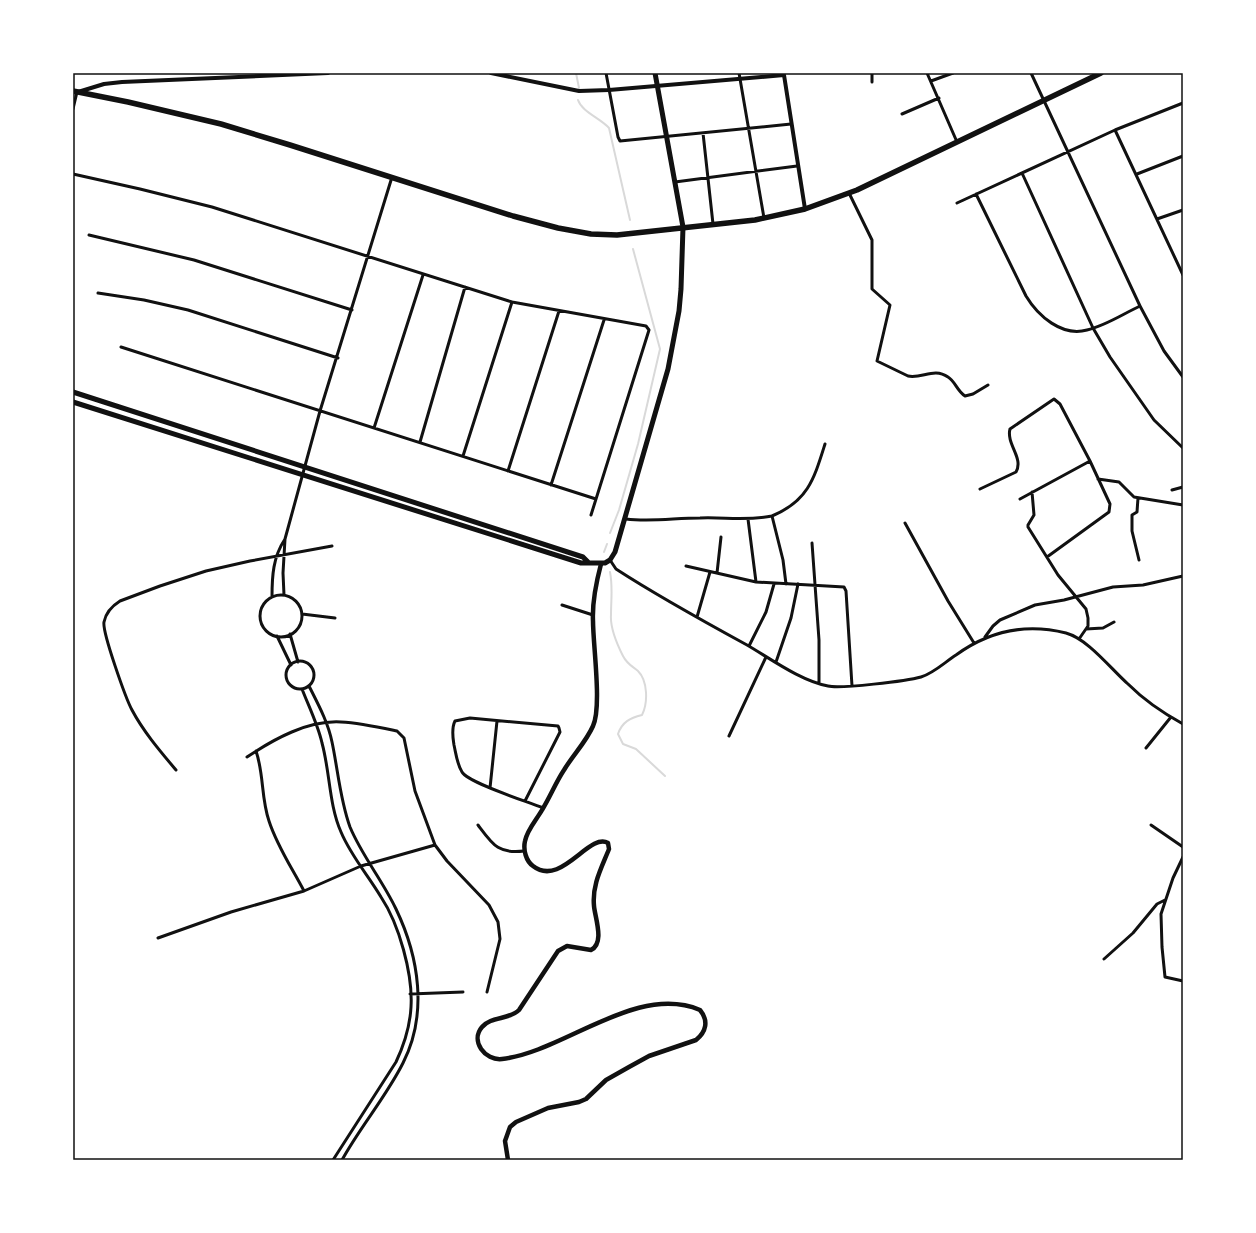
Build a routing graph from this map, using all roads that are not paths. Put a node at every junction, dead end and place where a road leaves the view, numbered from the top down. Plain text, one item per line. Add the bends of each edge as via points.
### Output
1 (328, 73) edge
2 (492, 73) edge
3 (606, 73) edge
4 (655, 73) edge
5 (739, 73) edge
6 (872, 73) edge
7 (927, 73) edge
8 (953, 73) edge
9 (1031, 73) edge
10 (1101, 73) edge
11 (784, 74) edge
12 (739, 78) junction
13 (931, 81) junction
14 (872, 82) dead end
15 (657, 86) junction
16 (609, 90) junction
17 (75, 92) edge
18 (939, 98) junction
19 (1044, 100) junction
20 (1183, 102) edge
21 (73, 109) edge
22 (902, 114) dead end
23 (791, 124) junction
24 (748, 128) junction
25 (1115, 130) junction
26 (703, 133) junction
27 (667, 137) junction
28 (957, 142) junction
29 (1067, 152) junction
30 (1183, 156) edge
31 (797, 166) junction
32 (756, 172) junction
33 (1022, 173) junction
34 (73, 174) edge
35 (1137, 174) junction
36 (392, 177) junction
37 (709, 178) junction
38 (675, 182) junction
39 (849, 193) junction
40 (976, 194) junction
41 (957, 203) dead end
42 (805, 209) junction
43 (1183, 210) edge
44 (764, 218) junction
45 (1157, 219) junction
46 (713, 224) junction
47 (683, 227) junction
48 (89, 235) dead end
49 (368, 257) junction
50 (423, 275) junction
51 (1183, 275) edge
52 (465, 287) junction
53 (98, 293) dead end
54 (512, 302) junction
55 (1140, 306) junction
56 (352, 310) junction
57 (559, 311) junction
58 (604, 320) junction
59 (1093, 328) junction
60 (121, 347) dead end
61 (338, 358) junction
62 (1183, 377) edge
63 (988, 385) dead end
64 (73, 392) edge
65 (73, 402) edge
66 (115, 405) junction
67 (320, 411) junction
68 (112, 414) junction
69 (188, 428) junction
70 (374, 428) junction
71 (185, 438) junction
72 (420, 442) junction
73 (825, 444) dead end
74 (1183, 448) edge
75 (463, 456) junction
76 (1090, 461) junction
77 (304, 467) junction
78 (508, 471) junction
79 (302, 475) junction
80 (1098, 479) junction
81 (551, 485) junction
82 (1183, 487) edge
83 (980, 489) dead end
84 (1172, 490) dead end
85 (1032, 492) junction
86 (1138, 498) junction
87 (596, 499) junction
88 (1020, 500) dead end
89 (1183, 505) edge
90 (591, 516) dead end
91 (772, 516) junction
92 (466, 518) junction
93 (626, 519) junction
94 (748, 519) junction
95 (905, 523) dead end
96 (464, 526) junction
97 (722, 537) dead end
98 (285, 539) junction
99 (812, 543) dead end
100 (332, 546) dead end
101 (285, 554) junction
102 (276, 556) junction
103 (1047, 558) junction
104 (610, 560) junction
105 (1139, 560) dead end
106 (588, 562) junction
107 (601, 564) junction
108 (686, 566) dead end
109 (710, 572) junction
110 (717, 573) junction
111 (1183, 576) edge
112 (756, 582) junction
113 (774, 584) junction
114 (786, 584) junction
115 (798, 584) junction
116 (814, 585) junction
117 (284, 595) junction
118 (1077, 596) junction
119 (272, 597) junction
120 (562, 605) dead end
121 (302, 614) junction
122 (593, 614) junction
123 (335, 618) dead end
124 (697, 618) junction
125 (1114, 622) dead end
126 (1086, 629) junction
127 (290, 634) junction
128 (277, 636) junction
129 (985, 637) junction
130 (1079, 639) junction
131 (974, 643) junction
132 (749, 646) junction
133 (766, 656) junction
134 (298, 662) junction
135 (776, 662) junction
136 (291, 665) junction
137 (819, 683) junction
138 (310, 686) junction
139 (852, 686) junction
140 (302, 689) junction
141 (1171, 717) junction
142 (497, 720) junction
143 (326, 722) junction
144 (316, 723) junction
145 (1183, 724) edge
146 (729, 736) dead end
147 (1146, 748) dead end
148 (256, 751) junction
149 (247, 757) dead end
150 (176, 770) dead end
151 (490, 788) junction
152 (525, 801) junction
153 (543, 808) junction
154 (478, 825) dead end
155 (1151, 825) dead end
156 (435, 845) junction
157 (1183, 847) edge
158 (524, 851) junction
159 (1183, 857) edge
160 (371, 864) junction
161 (361, 866) junction
162 (304, 890) junction
163 (1165, 900) junction
164 (158, 938) dead end
165 (1104, 959) dead end
166 (1183, 981) edge
167 (463, 992) dead end
168 (487, 992) dead end
169 (410, 994) junction
170 (419, 994) junction
171 (382, 1081) junction
172 (390, 1085) junction
173 (336, 1155) junction
174 (342, 1159) edge
175 (333, 1160) edge
176 (508, 1160) edge

1 - 17 street via 122,82
2 - 16 street via 569,90
3 - 16 street
4 - 15 main road
5 - 12 street
6 - 14 street
7 - 13 street
8 - 13 street
9 - 19 street
10 - 19 highway
11 - 12 street
11 - 23 street
12 - 15 street
12 - 24 street
13 - 18 street
15 - 16 street
15 - 27 main road
16 - 27 street via 619,141
17 - 21 street
17 - 36 highway via 221,124
18 - 22 street
18 - 28 street
19 - 28 highway
19 - 29 street
20 - 25 street
23 - 24 street
23 - 31 street
24 - 26 street
24 - 32 street
25 - 29 street
25 - 35 street
26 - 27 street
26 - 37 street
27 - 38 main road
28 - 39 highway
29 - 33 street
29 - 55 street
30 - 35 street
31 - 32 street
31 - 42 street
32 - 37 street
32 - 44 street
33 - 40 street
33 - 59 street
34 - 49 street via 212,207
35 - 45 street
36 - 47 highway via 513,216 572,231 617,235
36 - 49 street
37 - 38 street
37 - 46 street
38 - 47 main road
39 - 42 highway
39 - 63 street via 872,240 872,290 890,305 877,361 913,377 930,372 943,374 949,377 964,396
40 - 41 street
40 - 59 street via 1034,308 1046,319 1066,329 1080,331
42 - 44 highway
43 - 45 street
44 - 46 highway
45 - 51 street
46 - 47 highway
47 - 93 main road via 681,289 668,369
48 - 56 street via 194,260
49 - 50 street
49 - 56 street
50 - 52 street
50 - 70 street
52 - 54 street
52 - 72 street
53 - 61 street via 188,310
54 - 57 street
54 - 75 street
55 - 59 street
55 - 62 street via 1164,351
56 - 61 street
57 - 58 street
57 - 78 street
58 - 81 street
58 - 87 street via 646,326 649,330
59 - 74 street via 1154,420
60 - 67 street
61 - 67 street
64 - 66 main road
65 - 68 main road
66 - 68 main road
66 - 69 main road
67 - 70 street
67 - 77 street
68 - 71 main road
69 - 71 main road
69 - 77 main road
70 - 72 street
71 - 79 main road
72 - 75 street
73 - 91 street via 807,490 792,505
75 - 78 street
76 - 80 street
76 - 83 street via 1058,401 1054,399 1010,429 1018,462 1016,472
76 - 85 street
77 - 79 street
77 - 92 main road
78 - 81 street
79 - 96 main road
79 - 98 street
80 - 86 street via 1118,482
80 - 103 street via 1110,504 1109,512
81 - 87 street
82 - 84 street
85 - 88 street
85 - 103 street via 1034,515 1028,527
86 - 89 street
86 - 105 street via 1137,512 1132,515 1132,523
87 - 90 street
91 - 94 street
91 - 114 street
92 - 96 main road
92 - 106 main road via 583,557
93 - 94 street
93 - 104 main road
94 - 112 street
95 - 131 street
96 - 106 main road via 581,563
97 - 110 street
98 - 101 street
98 - 102 street
99 - 116 street
100 - 101 street
101 - 102 street
101 - 117 street
102 - 119 street via 272,574
102 - 150 street via 206,572 160,586 120,601 107,613 104,624 121,685 131,710
103 - 118 street
104 - 107 main road
104 - 124 street via 616,569
106 - 107 main road
107 - 122 main road via 594,593
108 - 109 street
109 - 110 street
109 - 124 street
110 - 112 street
111 - 118 street via 1144,585 1113,587
112 - 113 street
113 - 114 street
113 - 132 street via 766,612
114 - 115 street
115 - 116 street
115 - 135 street via 791,618
116 - 137 street via 819,640
116 - 139 street via 845,588
117 - 119 street
117 - 121 street via 296,602
118 - 126 street via 1088,613
118 - 129 street via 1035,605 1009,615 993,626
119 - 128 street via 262,607 260,621 270,634
120 - 122 street
121 - 123 street
121 - 127 street via 299,626
122 - 153 main road via 596,715 588,735 563,771
124 - 132 street
125 - 126 street via 1103,628
126 - 130 street
127 - 128 street
127 - 134 street
128 - 136 street
129 - 130 street via 1010,630 1040,630 1066,633
129 - 131 street
130 - 141 street via 1140,694
131 - 139 street via 921,677
132 - 133 street
133 - 135 street
133 - 146 street
134 - 136 street
134 - 138 street via 306,663 312,669 314,678
135 - 137 street
136 - 140 street via 286,672 287,681 293,688
137 - 139 street via 828,687
138 - 140 street
138 - 143 street
140 - 144 street
141 - 145 street
141 - 147 street
142 - 151 street
142 - 151 street via 459,719 454,724 453,732 462,772 466,777
142 - 152 street via 559,728 560,732
143 - 144 street
143 - 156 street via 353,723 396,730 401,734 415,791
143 - 160 street via 348,820
144 - 148 street
144 - 161 street via 337,820
148 - 149 street
148 - 162 street via 269,822
151 - 152 street
152 - 153 street
153 - 158 main road via 526,838
154 - 158 street via 500,849 511,852
155 - 157 street
156 - 160 street
156 - 168 street via 489,905 498,922 500,939
158 - 176 main road via 533,866 547,871 569,862 596,843 608,843 609,849 594,889 598,939 591,950 567,946 561,949 514,1015 492,1020 482,1027 478,1034 478,1042 485,1054 492,1059 500,1060 521,1055 613,1017 655,1005 676,1005 700,1010 706,1019 706,1028 696,1040 649,1056 606,1080 586,1099 548,1108 516,1122 510,1128 505,1141
159 - 163 street
160 - 161 street
160 - 170 street via 387,890 405,930 412,950
161 - 162 street
161 - 169 street via 392,919 407,969
162 - 164 street
163 - 165 street
163 - 166 street via 1161,914 1163,972 1165,977
167 - 170 street
169 - 170 street
169 - 171 street via 410,1021 402,1049
170 - 172 street via 415,1035 403,1064
171 - 172 street
171 - 173 street
172 - 174 street
173 - 174 street
173 - 175 street

